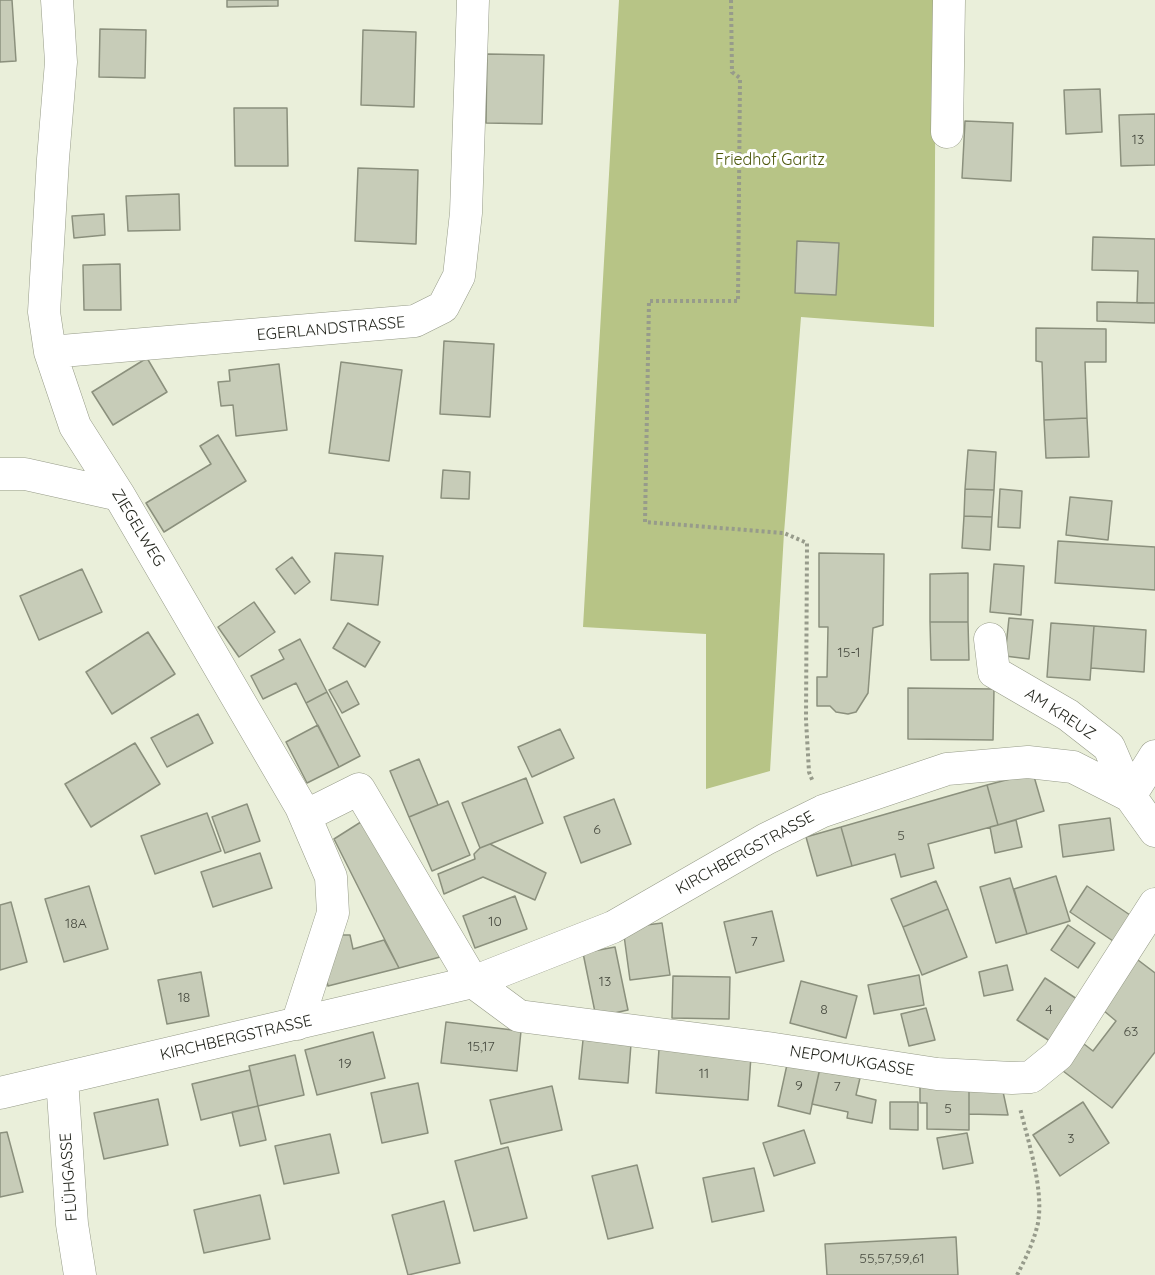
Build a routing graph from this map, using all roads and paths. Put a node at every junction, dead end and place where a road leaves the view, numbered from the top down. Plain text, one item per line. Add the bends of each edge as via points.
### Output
1 (57, 0) edge
2 (473, 0) edge
3 (731, 0) edge
4 (950, 0) edge
5 (947, 132) dead end
6 (50, 352) junction
7 (0, 474) edge
8 (119, 495) junction
9 (990, 639) dead end
10 (1155, 756) edge
11 (1130, 796) junction
12 (823, 811) junction
13 (305, 816) junction
14 (1155, 831) edge
15 (1155, 904) edge
16 (472, 982) junction
17 (297, 1024) junction
18 (1012, 1078) junction
19 (62, 1079) junction
20 (0, 1093) edge
21 (80, 1275) edge
22 (1017, 1275) edge

1 - 6 street, ZIEGELWEG via 61,62 44,312
2 - 6 street, EGERLANDSTRASSE via 466,213 459,276 443,307 415,321
3 - 12 path via 732,72 740,78 738,301 650,301 645,522 784,533 807,543 809,772
4 - 5 street
6 - 8 street, ZIEGELWEG via 75,426
7 - 8 street via 25,474
8 - 13 street, ZIEGELWEG
9 - 11 street, AM KREUZ via 994,672 1068,715 1109,747
10 - 11 street
11 - 12 street, KIRCHBERGSTRASSE via 1073,767 1028,762 947,769
11 - 14 street, AM KREUZ
12 - 16 street, KIRCHBERGSTRASSE via 766,839 613,927
13 - 16 street via 359,789
13 - 17 street, ZIEGELWEG via 331,877 333,913
15 - 18 street, NEPOMUKGASSE via 1058,1055 1031,1077
16 - 17 street, KIRCHBERGSTRASSE
16 - 18 street, NEPOMUKGASSE via 519,1016 937,1074
17 - 19 street, KIRCHBERGSTRASSE
18 - 22 path via 1038,1191 1038,1221
19 - 20 street, KIRCHBERGSTRASSE
19 - 21 street, FLÜHGASSE via 72,1224

